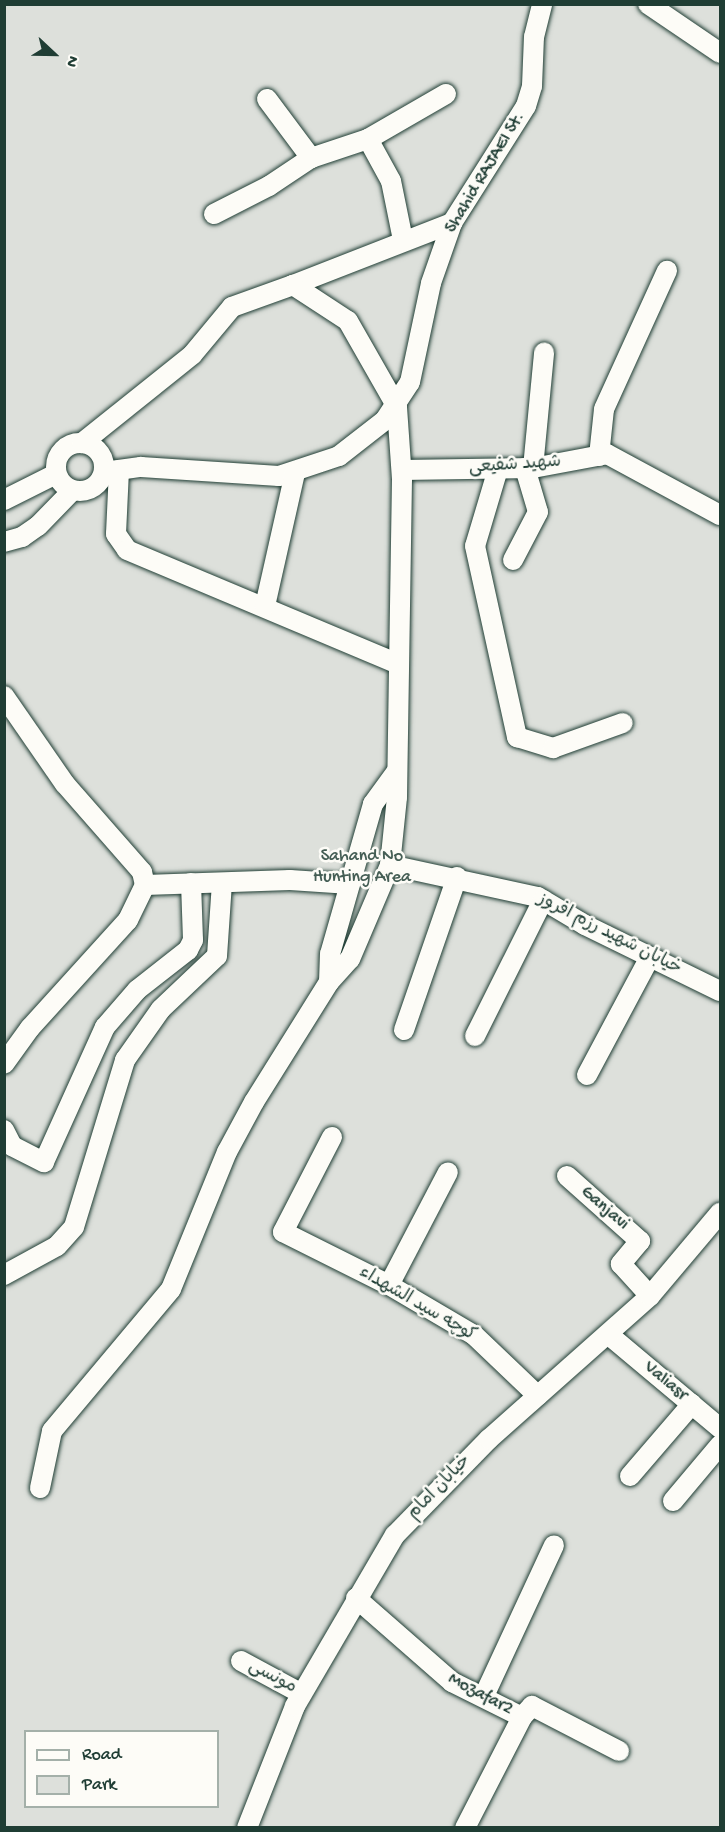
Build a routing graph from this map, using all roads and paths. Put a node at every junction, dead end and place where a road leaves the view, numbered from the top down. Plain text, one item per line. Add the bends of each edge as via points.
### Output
1 (648, 4) edge
2 (541, 5) edge
3 (720, 54) edge
4 (446, 94) dead end
5 (267, 99) dead end
6 (368, 139) junction
7 (311, 158) junction
8 (214, 214) dead end
9 (452, 223) junction
10 (403, 240) junction
11 (667, 272) dead end
12 (293, 285) junction
13 (544, 353) dead end
14 (397, 407) junction
15 (82, 443) junction
16 (599, 456) junction
17 (529, 468) junction
18 (498, 469) junction
19 (402, 470) junction
20 (111, 471) junction
21 (295, 473) junction
22 (56, 474) junction
23 (72, 491) junction
24 (4, 500) edge
25 (720, 515) edge
26 (4, 542) edge
27 (513, 560) dead end
28 (265, 606) junction
29 (396, 663) junction
30 (4, 696) edge
31 (624, 723) dead end
32 (396, 772) junction
33 (390, 865) junction
34 (457, 877) junction
35 (222, 883) junction
36 (192, 884) junction
37 (350, 884) junction
38 (145, 885) junction
39 (543, 900) junction
40 (650, 957) junction
41 (328, 982) junction
42 (720, 991) edge
43 (404, 1030) dead end
44 (475, 1036) dead end
45 (4, 1064) edge
46 (587, 1075) dead end
47 (4, 1130) edge
48 (332, 1137) dead end
49 (448, 1172) dead end
50 (567, 1176) dead end
51 (717, 1223) edge
52 (4, 1275) edge
53 (388, 1285) junction
54 (651, 1296) junction
55 (609, 1335) junction
56 (538, 1396) junction
57 (692, 1404) junction
58 (720, 1428) edge
59 (720, 1445) edge
60 (630, 1476) dead end
61 (40, 1488) dead end
62 (673, 1502) dead end
63 (554, 1545) dead end
64 (356, 1598) junction
65 (241, 1661) dead end
66 (302, 1694) junction
67 (484, 1696) junction
68 (522, 1717) junction
69 (619, 1750) dead end
70 (247, 1827) edge
71 (465, 1827) edge

1 - 3 street
2 - 9 street, Shahid RAJAEI St. via 526,106
4 - 6 street
5 - 7 street
6 - 7 street
6 - 10 street via 390,181
7 - 8 street via 270,186
9 - 10 street
9 - 14 street, Shahid RAJAEI St. via 431,284 410,382
10 - 12 street via 340,270
11 - 16 street via 604,409
12 - 14 street via 348,321
12 - 15 street via 232,307 192,355
13 - 17 street
14 - 19 street
14 - 21 street via 363,441 339,456
15 - 20 street via 102,456
15 - 22 street via 61,452
16 - 17 street, شهید شفیعی
16 - 25 street, شهید شفیعی via 607,454
17 - 18 street, شهید شفیعی
17 - 27 street via 538,512
18 - 19 street, شهید شفیعی
18 - 31 street via 475,546 517,737 553,748
19 - 29 street
20 - 21 street via 141,467 271,476
20 - 23 street via 96,486
20 - 28 street via 116,534 127,550
21 - 28 street
22 - 23 street
22 - 24 street
23 - 26 street via 38,526 22,537
28 - 29 street
29 - 32 street
30 - 38 street via 65,784 142,872
32 - 33 street
32 - 37 street via 374,804
33 - 34 street, خیابان شهید رزم افروز
33 - 41 street via 350,959
34 - 39 street, خیابان شهید رزم افروز
34 - 43 street
35 - 36 street
35 - 37 street via 290,880
35 - 52 street via 217,956 161,1009 124,1060 74,1227 57,1246
36 - 38 street
36 - 47 street via 193,940 188,950 137,990 105,1027 44,1162 12,1146
37 - 41 street via 330,954
38 - 45 street via 128,920 30,1028
39 - 40 street, خیابان شهید رزم افروز
39 - 44 street
40 - 42 street, خیابان شهید رزم افروز
40 - 46 street
41 - 61 street via 227,1152 171,1289 52,1431
48 - 53 street, کوچه سید الشهداء via 283,1232
49 - 53 street
50 - 54 street, Ganjavi via 640,1241 621,1264
51 - 54 street, خیابان امام
53 - 56 street, کوچه سید الشهداء via 474,1335
54 - 55 street, خیابان امام
55 - 56 street, خیابان امام
55 - 57 street, Valiasr
56 - 64 street, خیابان امام via 433,1493 395,1535
57 - 58 street, Valiasr
57 - 60 street
59 - 62 street
63 - 67 street
64 - 66 street, خیابان امام
64 - 67 street, Mozafar2 via 442,1675
65 - 66 street, مونسی
66 - 70 street, خیابان امام
67 - 68 street, Mozafar2
68 - 69 street, Mozafar2 via 532,1706
68 - 71 street

